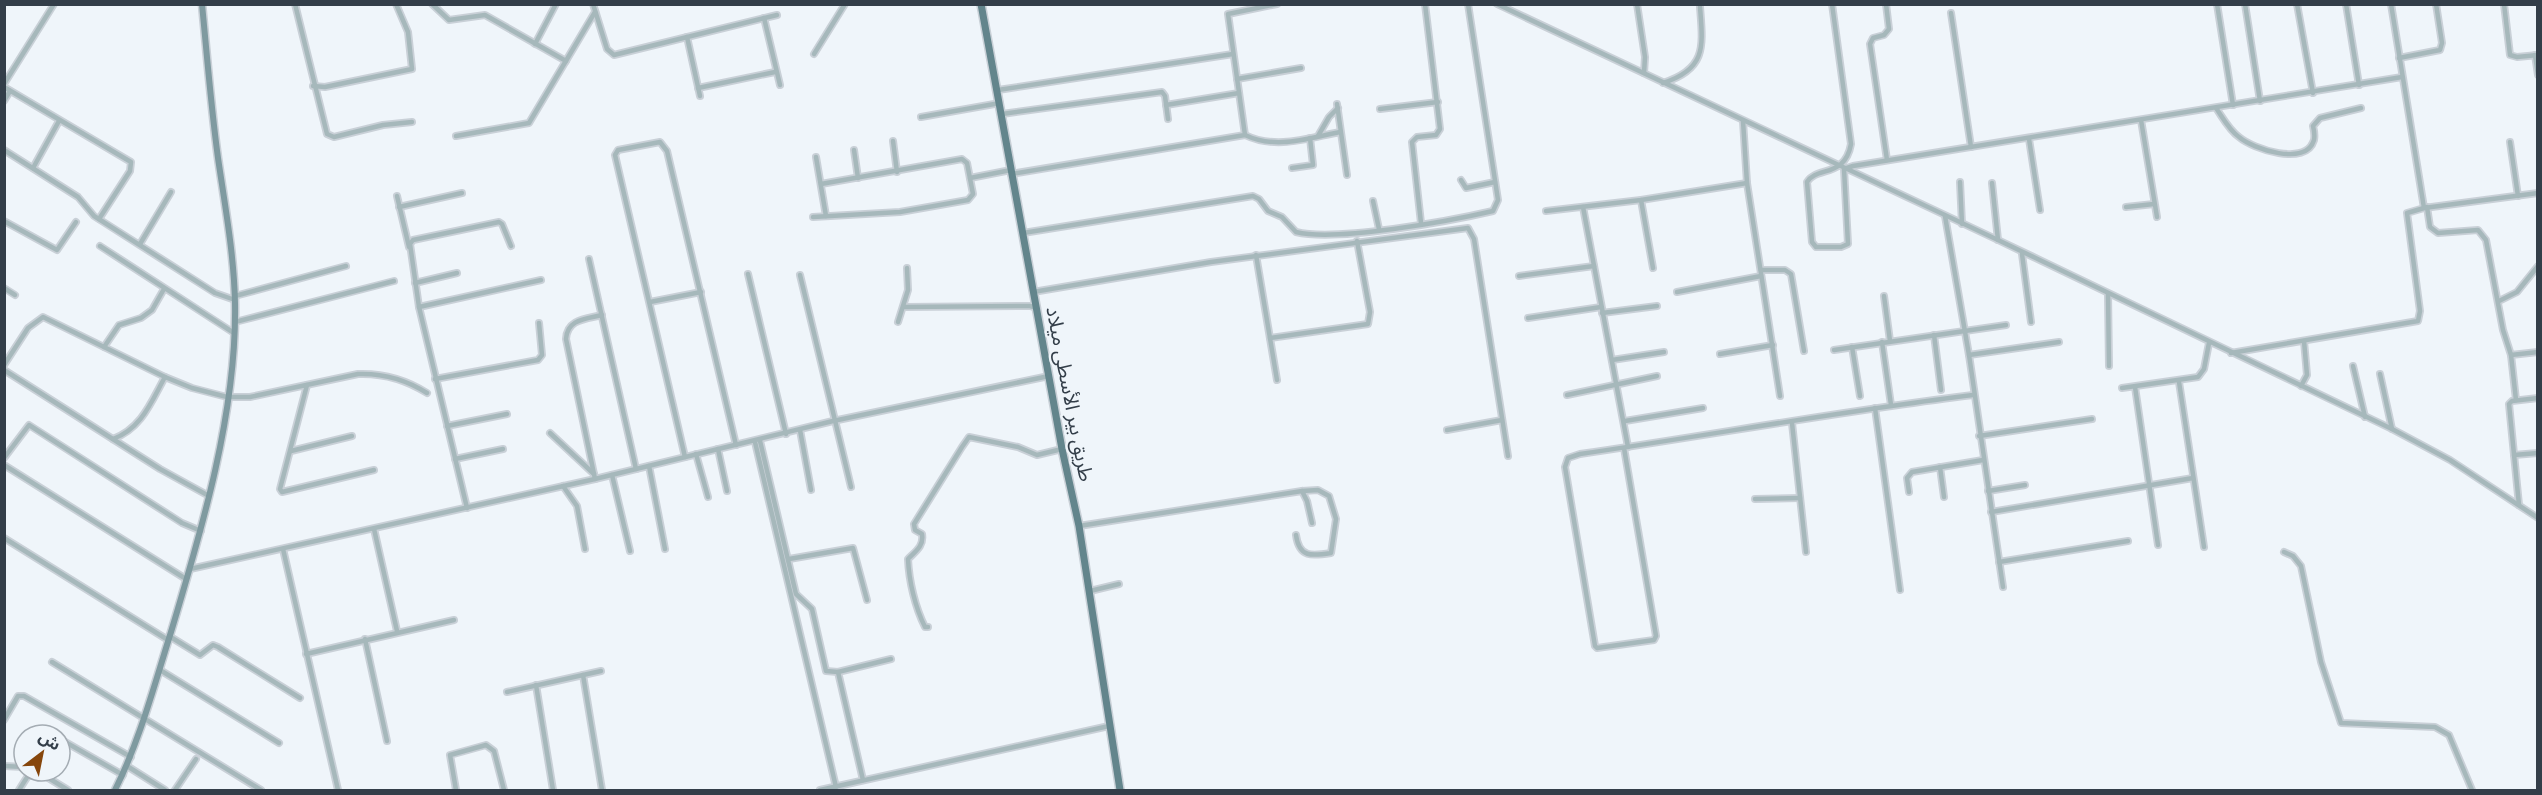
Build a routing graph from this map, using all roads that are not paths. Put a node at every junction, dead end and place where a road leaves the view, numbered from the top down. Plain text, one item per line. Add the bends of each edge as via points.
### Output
1 (54, 4) edge
2 (202, 4) edge
3 (295, 4) edge
4 (396, 4) edge
5 (432, 4) edge
6 (556, 4) edge
7 (593, 4) edge
8 (845, 4) edge
9 (981, 4) edge
10 (1277, 4) edge
11 (1425, 4) edge
12 (1468, 4) edge
13 (1497, 4) edge
14 (1637, 4) edge
15 (1832, 4) edge
16 (1886, 4) edge
17 (2217, 4) edge
18 (2245, 4) edge
19 (2297, 4) edge
20 (2346, 4) edge
21 (2391, 4) edge
22 (2436, 4) edge
23 (2504, 4) edge
24 (1700, 7) dead end
25 (595, 12) junction
26 (1952, 13) dead end
27 (777, 15) dead end
28 (764, 18) junction
29 (687, 38) junction
30 (535, 44) junction
31 (814, 54) dead end
32 (1233, 54) junction
33 (2536, 55) edge
34 (2399, 58) junction
35 (566, 61) junction
36 (1301, 68) dead end
37 (775, 72) junction
38 (1644, 73) junction
39 (2538, 75) edge
40 (2402, 77) junction
41 (1237, 79) junction
42 (1664, 82) junction
43 (780, 85) dead end
44 (2359, 85) junction
45 (4, 86) edge
46 (314, 86) junction
47 (698, 88) junction
48 (998, 90) junction
49 (10, 91) junction
50 (1239, 93) junction
51 (2313, 93) junction
52 (700, 96) dead end
53 (4, 101) edge
54 (2260, 101) junction
55 (1438, 102) junction
56 (1000, 103) junction
57 (1166, 105) junction
58 (2233, 105) junction
59 (2216, 108) junction
60 (2361, 108) dead end
61 (1380, 109) dead end
62 (1002, 114) junction
63 (921, 117) dead end
64 (1168, 119) dead end
65 (2141, 120) junction
66 (59, 121) junction
67 (1743, 121) junction
68 (412, 122) dead end
69 (1340, 132) junction
70 (1245, 135) junction
71 (456, 136) dead end
72 (1318, 136) junction
73 (1310, 138) junction
74 (2030, 139) junction
75 (893, 141) dead end
76 (2510, 142) dead end
77 (1971, 147) junction
78 (4, 150) edge
79 (854, 150) dead end
80 (816, 157) dead end
81 (1887, 160) junction
82 (33, 168) junction
83 (1292, 168) dead end
84 (1842, 168) junction
85 (897, 172) junction
86 (1011, 172) junction
87 (1347, 175) dead end
88 (858, 178) junction
89 (970, 178) junction
90 (1461, 180) dead end
91 (1495, 182) junction
92 (1960, 182) dead end
93 (1747, 183) junction
94 (1992, 183) dead end
95 (821, 184) junction
96 (171, 192) dead end
97 (2538, 192) edge
98 (462, 193) dead end
99 (396, 196) dead end
100 (2518, 196) junction
101 (1641, 200) junction
102 (1373, 201) dead end
103 (2154, 204) junction
104 (399, 207) junction
105 (1583, 207) junction
106 (2126, 207) dead end
107 (2426, 207) junction
108 (2040, 210) dead end
109 (1546, 211) dead end
110 (826, 216) junction
111 (1945, 216) junction
112 (813, 217) dead end
113 (2157, 217) dead end
114 (99, 219) junction
115 (4, 221) edge
116 (76, 222) dead end
117 (1421, 223) junction
118 (1962, 224) junction
119 (1379, 229) junction
120 (1023, 233) junction
121 (1998, 240) junction
122 (1357, 242) junction
123 (140, 244) junction
124 (100, 246) dead end
125 (511, 246) dead end
126 (409, 249) junction
127 (2022, 254) junction
128 (1256, 255) junction
129 (589, 259) dead end
130 (346, 266) dead end
131 (1594, 266) junction
132 (2538, 266) edge
133 (907, 268) dead end
134 (1653, 268) dead end
135 (457, 273) dead end
136 (1761, 273) junction
137 (748, 274) dead end
138 (800, 275) dead end
139 (1519, 276) dead end
140 (541, 280) dead end
141 (394, 282) dead end
142 (415, 283) junction
143 (4, 288) edge
144 (164, 289) junction
145 (701, 292) junction
146 (1033, 292) junction
147 (1677, 292) dead end
148 (2108, 294) junction
149 (15, 295) dead end
150 (1884, 296) dead end
151 (235, 298) junction
152 (2499, 301) junction
153 (650, 302) junction
154 (1657, 306) dead end
155 (419, 307) junction
156 (905, 307) junction
157 (1037, 308) junction
158 (1602, 310) junction
159 (602, 315) junction
160 (1528, 318) dead end
161 (235, 322) junction
162 (898, 322) dead end
163 (2031, 322) dead end
164 (539, 323) dead end
165 (2006, 325) dead end
166 (1964, 330) junction
167 (234, 333) junction
168 (1934, 335) junction
169 (1270, 338) junction
170 (1890, 341) junction
171 (2304, 341) junction
172 (1882, 342) junction
173 (2059, 342) dead end
174 (2209, 343) junction
175 (1773, 345) junction
176 (104, 347) junction
177 (1851, 347) junction
178 (1834, 350) dead end
179 (1804, 351) dead end
180 (1664, 352) dead end
181 (2538, 352) edge
182 (2231, 353) junction
183 (1720, 354) dead end
184 (1969, 355) junction
185 (2511, 356) junction
186 (1612, 360) junction
187 (4, 365) edge
188 (2109, 366) dead end
189 (2353, 366) dead end
190 (4, 370) edge
191 (2380, 374) dead end
192 (165, 376) junction
193 (1049, 376) junction
194 (1657, 376) dead end
195 (435, 379) junction
196 (1277, 381) dead end
197 (2179, 382) junction
198 (1617, 383) junction
199 (307, 385) junction
200 (2301, 386) junction
201 (2135, 387) junction
202 (2122, 388) dead end
203 (1941, 390) dead end
204 (427, 393) dead end
205 (1567, 395) dead end
206 (1973, 395) junction
207 (1780, 396) dead end
208 (1860, 396) dead end
209 (227, 398) junction
210 (2538, 398) edge
211 (2516, 400) junction
212 (1892, 405) junction
213 (1703, 408) dead end
214 (1875, 408) junction
215 (507, 414) dead end
216 (2365, 417) junction
217 (2092, 419) dead end
218 (1502, 420) junction
219 (833, 421) junction
220 (1625, 421) junction
221 (1792, 423) junction
222 (447, 426) junction
223 (2392, 429) junction
224 (800, 430) junction
225 (1447, 430) dead end
226 (550, 433) dead end
227 (786, 434) junction
228 (352, 436) dead end
229 (1979, 436) junction
230 (113, 439) junction
231 (758, 441) junction
232 (736, 445) junction
233 (1626, 447) junction
234 (503, 449) dead end
235 (718, 449) junction
236 (1062, 449) junction
237 (291, 451) junction
238 (2538, 453) edge
239 (696, 454) junction
240 (2514, 455) junction
241 (1508, 456) dead end
242 (685, 457) junction
243 (4, 458) edge
244 (455, 459) junction
245 (1983, 460) junction
246 (4, 465) edge
247 (649, 466) junction
248 (1940, 467) junction
249 (636, 469) junction
250 (374, 470) dead end
251 (612, 475) junction
252 (594, 477) junction
253 (2193, 478) junction
254 (2150, 484) junction
255 (2025, 485) dead end
256 (563, 486) junction
257 (851, 487) dead end
258 (811, 490) dead end
259 (727, 491) dead end
260 (1302, 491) junction
261 (1988, 491) junction
262 (1909, 492) dead end
263 (209, 496) junction
264 (708, 497) dead end
265 (1944, 497) dead end
266 (1800, 498) junction
267 (1755, 499) dead end
268 (2519, 505) junction
269 (467, 508) junction
270 (1991, 512) junction
271 (2536, 516) edge
272 (1312, 523) dead end
273 (1079, 526) junction
274 (374, 529) junction
275 (201, 531) junction
276 (1296, 535) dead end
277 (4, 538) edge
278 (2128, 541) dead end
279 (2158, 545) dead end
280 (2204, 547) dead end
281 (283, 549) junction
282 (585, 549) dead end
283 (665, 549) dead end
284 (630, 551) dead end
285 (1806, 552) dead end
286 (2284, 552) dead end
287 (789, 559) junction
288 (1999, 562) junction
289 (190, 569) junction
290 (186, 579) junction
291 (1119, 584) dead end
292 (2003, 587) dead end
293 (1900, 590) dead end
294 (1090, 591) junction
295 (867, 600) dead end
296 (454, 620) dead end
297 (928, 627) dead end
298 (397, 631) junction
299 (169, 638) junction
300 (365, 639) junction
301 (306, 654) junction
302 (891, 659) dead end
303 (52, 662) dead end
304 (160, 670) junction
305 (601, 671) dead end
306 (838, 672) junction
307 (583, 675) junction
308 (536, 685) junction
309 (507, 692) dead end
310 (300, 698) dead end
311 (145, 718) junction
312 (4, 720) edge
313 (1109, 726) junction
314 (387, 741) dead end
315 (279, 743) dead end
316 (72, 746) edge
317 (131, 757) junction
318 (196, 759) dead end
319 (127, 766) junction
320 (123, 775) junction
321 (863, 780) junction
322 (832, 788) edge
323 (115, 790) edge
324 (165, 790) edge
325 (175, 790) edge
326 (261, 790) edge
327 (338, 790) edge
328 (456, 790) edge
329 (504, 790) edge
330 (553, 790) edge
331 (602, 790) edge
332 (820, 790) edge
333 (1120, 790) edge
334 (2472, 790) edge

1 - 45 street
2 - 151 main road
3 - 46 street
4 - 46 street via 408,33 412,69
5 - 30 street via 449,20 484,15
6 - 30 street
7 - 25 street
8 - 31 street
9 - 48 main road, طريق بير الأسطى ميلاد
10 - 32 street via 1230,12 1227,17
11 - 55 street
12 - 91 street
13 - 38 street
14 - 38 street
15 - 84 street via 1851,144
16 - 81 street via 1889,29 1870,44
17 - 58 street
18 - 54 street
19 - 51 street
20 - 44 street
21 - 34 street
22 - 34 street via 2440,50
23 - 33 street via 2510,55
24 - 42 street via 1700,56 1689,71
25 - 29 street via 607,49 614,55
25 - 35 street
26 - 77 street
27 - 28 street
28 - 29 street
28 - 37 street
29 - 47 street
30 - 35 street
32 - 41 street
32 - 48 street
33 - 39 street
34 - 40 street
35 - 71 street via 529,123
36 - 41 street
37 - 43 street
37 - 47 street
38 - 42 street
40 - 44 street
40 - 107 street
41 - 50 street
42 - 67 street
44 - 51 street
45 - 49 street
46 - 68 street via 325,131 332,136
47 - 52 street
48 - 56 main road, طريق بير الأسطى ميلاد
49 - 53 street
49 - 66 street
50 - 57 street
50 - 70 street
51 - 54 street
54 - 58 street
55 - 61 street
55 - 117 street via 1439,133 1417,137 1412,142
56 - 62 main road, طريق بير الأسطى ميلاد
56 - 63 street
57 - 62 street via 1164,94 1157,92
57 - 64 street
58 - 59 street
59 - 60 street via 2238,137 2269,152 2285,154 2312,144 2313,126 2320,118
59 - 65 street
62 - 86 main road, طريق بير الأسطى ميلاد
65 - 74 street
65 - 103 street
66 - 82 street
66 - 114 street via 131,162 130,171
67 - 84 street
67 - 93 street
69 - 72 street
69 - 72 street via 1337,106
69 - 87 street
70 - 73 street via 1268,144
70 - 86 street
72 - 73 street
73 - 83 street via 1313,165
74 - 77 street
74 - 108 street
75 - 85 street
76 - 100 street
77 - 81 street
78 - 82 street
79 - 88 street
80 - 95 street
81 - 84 street
82 - 114 street via 78,197
84 - 84 street via 1848,244 1816,247 1812,242 1808,182 1811,177
84 - 111 street
85 - 88 street
85 - 89 street via 962,159
86 - 89 street
86 - 120 main road, طريق بير الأسطى ميلاد
88 - 95 street
89 - 110 street via 973,194 968,200 900,212
90 - 91 street via 1466,188
91 - 117 street via 1498,204 1493,211
92 - 118 street
93 - 101 street
93 - 136 street
94 - 121 street
95 - 110 street
96 - 123 street
97 - 100 street
98 - 104 street
99 - 104 street
100 - 107 street
101 - 105 street
101 - 134 street
102 - 119 street
103 - 106 street
103 - 113 street
104 - 126 street
105 - 109 street
105 - 131 street
107 - 152 street via 2430,226 2438,233 2472,230 2483,234
107 - 171 street via 2406,214 2420,311 2418,321
110 - 112 street
111 - 118 street
111 - 166 street
114 - 123 street
115 - 116 street via 57,250
117 - 119 street
118 - 121 street
119 - 120 street via 1299,233 1253,196
120 - 146 main road, طريق بير الأسطى ميلاد
121 - 127 street
122 - 128 street
122 - 169 street via 1370,312 1368,324
122 - 218 street via 1462,227 1471,230
123 - 151 street via 215,293
124 - 144 street
125 - 126 street via 502,224 493,222 413,240
126 - 142 street
127 - 148 street
127 - 163 street
128 - 146 street
128 - 169 street
129 - 159 street
130 - 151 street
131 - 139 street
131 - 158 street
132 - 152 street via 2517,292
133 - 156 street
135 - 142 street
136 - 147 street
136 - 175 street
136 - 179 street via 1785,270 1791,274
137 - 227 street
138 - 219 street
140 - 155 street
141 - 161 street
142 - 155 street
143 - 149 street
144 - 167 street
144 - 176 street via 152,310 120,325
145 - 153 street
145 - 153 street via 667,151 660,142 618,150 615,155
145 - 232 street
146 - 157 main road, طريق بير الأسطى ميلاد
148 - 174 street
148 - 188 street
150 - 170 street
151 - 161 main road
152 - 185 street
153 - 242 street
154 - 158 street
155 - 195 street
156 - 157 street
156 - 162 street
157 - 193 main road, طريق بير الأسطى ميلاد
158 - 160 street
158 - 186 street
159 - 249 street
159 - 252 street via 573,322 567,332
161 - 167 main road
164 - 195 street via 542,355 538,360
165 - 166 street
166 - 168 street
166 - 184 street
167 - 209 main road
168 - 170 street
168 - 203 street
169 - 196 street
170 - 172 street
171 - 182 street
171 - 200 street via 2307,375
172 - 177 street
172 - 212 street
173 - 184 street
174 - 182 street
174 - 197 street via 2201,375
175 - 183 street
175 - 207 street
176 - 187 street via 43,317 28,328
176 - 192 street
177 - 178 street
177 - 208 street
180 - 186 street
181 - 185 street
182 - 200 street
184 - 206 street
185 - 211 street
186 - 198 street
189 - 216 street
190 - 230 street
191 - 223 street
192 - 209 street
192 - 230 street via 140,421
193 - 219 street
193 - 236 main road, طريق بير الأسطى ميلاد
194 - 198 street
195 - 222 street
197 - 201 street
197 - 253 street
198 - 205 street
198 - 220 street
199 - 204 street via 371,374 401,379
199 - 209 street
199 - 237 street
200 - 216 street
201 - 202 street
201 - 254 street
206 - 212 street
206 - 229 street
209 - 263 main road
210 - 211 street
211 - 240 street via 2509,404
212 - 214 street
213 - 220 street
214 - 221 street
214 - 293 street
215 - 222 street
216 - 223 street
217 - 229 street
218 - 225 street
218 - 241 street
219 - 224 street
219 - 257 street
220 - 233 street
221 - 233 street
221 - 266 street
222 - 244 street
223 - 268 street via 2450,460
224 - 227 street
224 - 258 street
226 - 252 street
227 - 231 street
228 - 237 street
229 - 245 street
230 - 263 street
231 - 232 street
231 - 287 street
231 - 322 street
232 - 235 street
233 - 233 street via 1656,636 1654,640 1598,648 1564,463 1571,456
234 - 244 street
235 - 239 street
235 - 259 street
236 - 273 main road, طريق بير الأسطى ميلاد
236 - 297 street via 1038,455 969,437 914,524 923,539 908,559 909,577 921,619
237 - 250 street via 280,489 283,493
238 - 240 street
239 - 242 street
239 - 264 street
240 - 268 street
242 - 247 street
243 - 275 street via 30,425 182,523
244 - 269 street
245 - 248 street
245 - 261 street
246 - 290 street
247 - 249 street
247 - 283 street
248 - 262 street via 1909,474
248 - 265 street
249 - 251 street
251 - 252 street
251 - 284 street
252 - 256 street
253 - 254 street
253 - 280 street
254 - 270 street
254 - 279 street
255 - 261 street
256 - 269 street
256 - 282 street via 577,506
260 - 272 street
260 - 273 street
260 - 276 street via 1320,490 1331,498 1336,528 1331,553 1304,554
261 - 270 street
263 - 275 main road
266 - 267 street
266 - 285 street
268 - 271 street
269 - 274 street
270 - 288 street
273 - 294 main road, طريق بير الأسطى ميلاد
274 - 281 street
274 - 298 street
275 - 289 main road
277 - 299 street
278 - 288 street
281 - 289 street
281 - 301 street
286 - 334 street via 2301,566 2321,662 2341,723 2435,727 2449,735
287 - 295 street via 853,548
287 - 306 street via 796,594 812,609 826,671
288 - 292 street
289 - 290 main road
290 - 299 main road
291 - 294 street
294 - 313 main road, طريق بير الأسطى ميلاد
296 - 298 street
298 - 300 street
299 - 304 main road
299 - 310 street via 200,655 213,645 218,647
300 - 301 street
300 - 314 street
301 - 327 street
302 - 306 street
303 - 311 street
304 - 311 main road
304 - 315 street
305 - 307 street
306 - 321 street
307 - 308 street
307 - 331 street
308 - 309 street
308 - 330 street
311 - 317 main road
311 - 326 street
312 - 317 street via 18,696 24,696
313 - 321 street
313 - 333 main road, طريق بير الأسطى ميلاد
316 - 320 street
317 - 319 main road
318 - 325 street
319 - 320 main road
319 - 324 street
320 - 323 main road
321 - 322 street
322 - 332 street
328 - 329 street via 450,755 486,745 494,751

